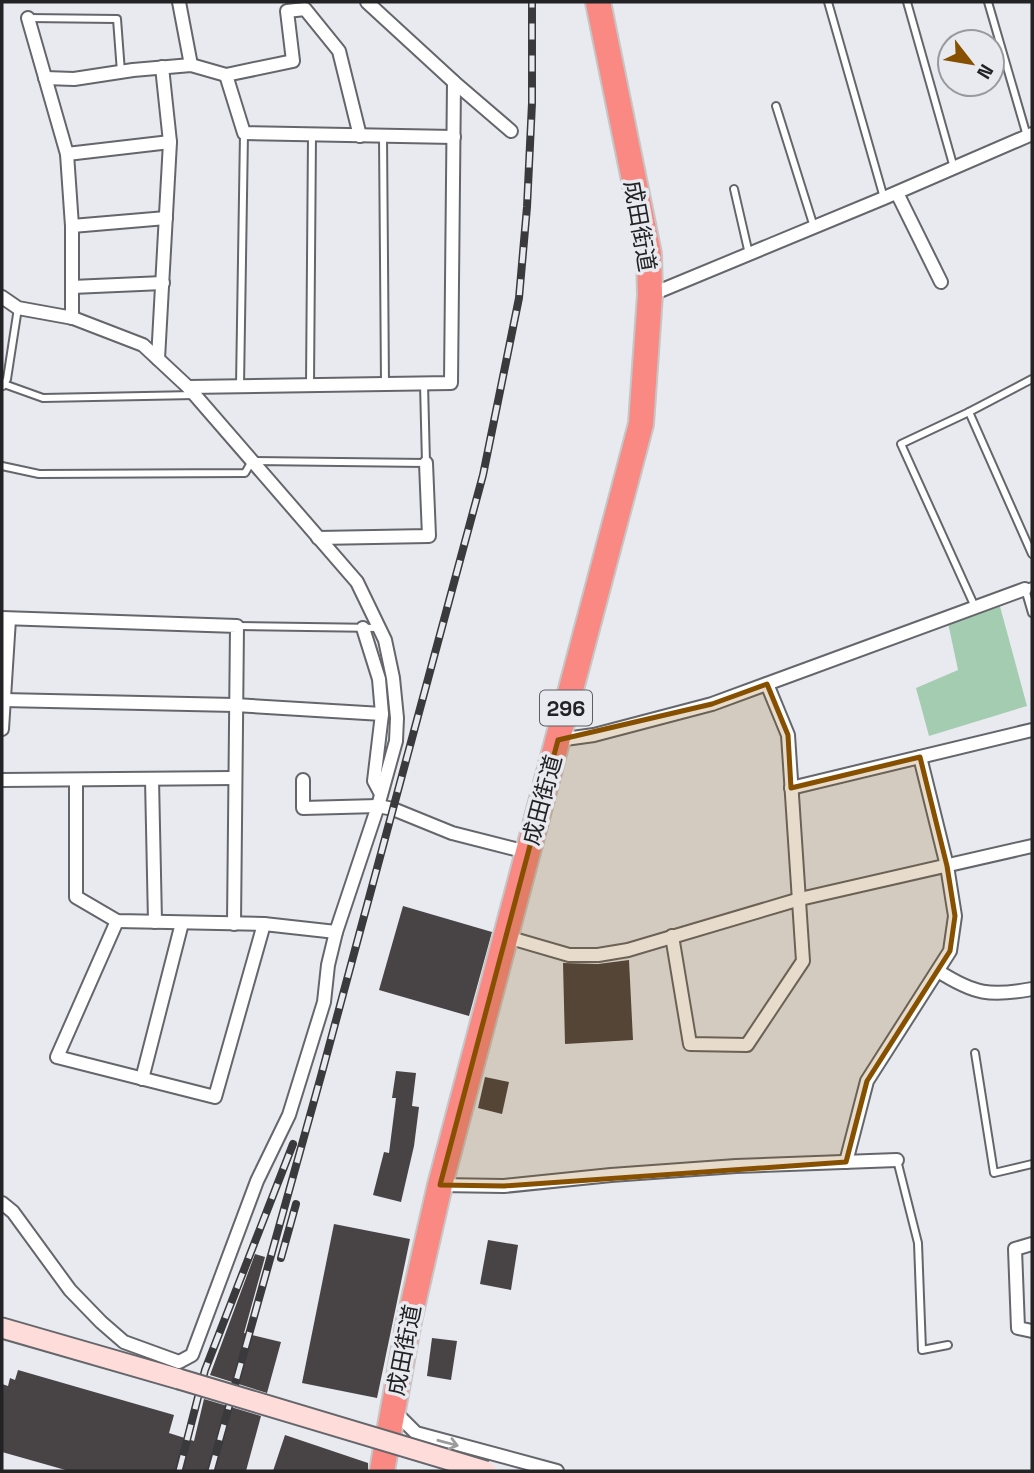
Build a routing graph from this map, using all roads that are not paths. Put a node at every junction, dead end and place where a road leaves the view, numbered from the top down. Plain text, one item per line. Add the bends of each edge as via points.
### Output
1 (179, 2) edge
2 (367, 2) edge
3 (597, 2) edge
4 (828, 2) edge
5 (907, 2) edge
6 (988, 2) edge
7 (28, 18) joint
8 (191, 65) junction
9 (162, 67) junction
10 (121, 72) junction
11 (226, 75) junction
12 (45, 78) junction
13 (454, 82) junction
14 (776, 106) dead end
15 (511, 131) dead end
16 (244, 133) junction
17 (312, 135) junction
18 (1030, 135) edge
19 (360, 136) junction
20 (383, 136) junction
21 (454, 137) junction
22 (170, 142) junction
23 (67, 154) junction
24 (954, 168) junction
25 (734, 189) dead end
26 (897, 193) junction
27 (884, 198) junction
28 (166, 218) junction
29 (72, 226) junction
30 (814, 227) junction
31 (749, 254) junction
32 (941, 282) dead end
33 (163, 283) junction
34 (72, 287) junction
35 (650, 295) junction
36 (2, 297) edge
37 (18, 308) junction
38 (72, 318) junction
39 (159, 359) junction
40 (1032, 379) edge
41 (385, 384) junction
42 (424, 384) junction
43 (310, 385) junction
44 (3, 386) edge
45 (240, 386) junction
46 (191, 391) junction
47 (969, 412) junction
48 (252, 461) junction
49 (426, 463) junction
50 (2, 466) edge
51 (318, 538) junction
52 (1032, 554) edge
53 (1028, 587) edge
54 (975, 607) junction
55 (1032, 613) edge
56 (6, 619) edge
57 (237, 626) junction
58 (363, 628) junction
59 (379, 628) junction
60 (766, 684) junction
61 (3, 700) edge
62 (235, 705) junction
63 (382, 714) junction
64 (2, 729) edge
65 (1032, 730) edge
66 (558, 740) junction
67 (920, 757) junction
68 (234, 778) junction
69 (152, 779) junction
70 (2, 780) edge
71 (76, 780) junction
72 (303, 780) dead end
73 (792, 788) junction
74 (379, 800) junction
75 (1032, 846) edge
76 (527, 852) junction
77 (947, 866) junction
78 (800, 899) junction
79 (117, 921) junction
80 (155, 922) junction
81 (182, 923) junction
82 (234, 924) junction
83 (264, 924) junction
84 (336, 932) junction
85 (672, 936) junction
86 (507, 937) junction
87 (938, 971) junction
88 (1032, 989) edge
89 (975, 1053) dead end
90 (142, 1079) junction
91 (897, 1160) joint
92 (846, 1162) junction
93 (1032, 1164) edge
94 (440, 1185) junction
95 (2, 1203) edge
96 (1032, 1244) edge
97 (2, 1328) edge
98 (1032, 1331) edge
99 (948, 1345) dead end
100 (393, 1408) junction
101 (382, 1471) edge
102 (486, 1471) edge
103 (557, 1471) edge

1 - 8 street
2 - 13 street
3 - 35 highway, 成田街道 / 296 via 649,254
4 - 27 lane
5 - 24 lane
6 - 18 lane
7 - 10 lane via 117,19
7 - 12 street
8 - 9 street
8 - 11 street
9 - 10 street
9 - 22 street
10 - 12 street
11 - 16 street
11 - 19 street via 293,61 287,11 305,9 339,51
12 - 23 street
13 - 15 street
13 - 21 street
14 - 30 lane
16 - 17 street
16 - 45 lane
17 - 19 street
17 - 43 lane
18 - 24 street
19 - 20 street
20 - 21 street
20 - 41 lane
21 - 42 street via 451,383
22 - 23 street
22 - 28 street
23 - 29 street
24 - 26 street
25 - 31 lane
26 - 27 street
26 - 32 street
27 - 30 street
28 - 29 street
28 - 33 street
29 - 34 street
30 - 31 street
31 - 35 street
33 - 34 street
33 - 39 street
34 - 38 street
35 - 66 highway, 成田街道 / 296 via 641,424
36 - 37 street
37 - 38 street
37 - 44 lane
38 - 39 street via 143,345
39 - 46 street
40 - 47 lane
41 - 42 street
41 - 43 street
42 - 49 lane
43 - 45 street
44 - 46 lane via 43,398
45 - 46 street
46 - 48 street
47 - 52 lane
47 - 54 lane via 901,444
48 - 49 lane
48 - 50 lane via 245,472 39,474
48 - 51 street
49 - 51 street via 429,536
51 - 59 street via 357,582
53 - 54 street
53 - 55 lane
54 - 60 street
56 - 57 street
56 - 61 street
57 - 58 lane
57 - 62 street
58 - 59 lane
58 - 63 street via 379,679
59 - 74 street via 393,678 397,719 396,741
60 - 66 street via 712,704
60 - 73 street via 788,735
61 - 62 street
61 - 64 street
62 - 63 street
62 - 68 street
63 - 74 street via 374,781
65 - 67 street
66 - 76 highway, 成田街道 / 296
67 - 73 street
67 - 77 street
68 - 69 street
68 - 82 street
69 - 71 street
69 - 80 street
70 - 71 street
71 - 79 street via 76,897
72 - 74 street via 303,808
73 - 78 street
74 - 76 street via 452,833
74 - 84 street
75 - 77 street
76 - 86 highway, 成田街道 / 296
77 - 78 street
77 - 87 street via 954,916 950,951
78 - 85 street
78 - 85 street via 803,961 747,1045 690,1044
79 - 80 street
79 - 90 street via 57,1057
80 - 81 street
81 - 82 street
81 - 90 street
82 - 83 street
83 - 84 street
83 - 90 street via 215,1097
84 - 95 street via 324,1002 289,1115 257,1181 192,1355 179,1362 124,1342 70,1290
85 - 86 street via 598,955 569,955
86 - 94 highway, 成田街道 / 296
87 - 88 street via 978,991 994,994
87 - 92 street via 867,1081
89 - 93 lane via 993,1173
91 - 92 street
91 - 99 lane via 918,1243 922,1350
92 - 94 street via 736,1166 503,1186
94 - 100 highway, 成田街道 / 296
96 - 98 street via 1015,1249 1018,1328
97 - 102 street, bridge
100 - 101 highway, 成田街道 / 296
100 -> 103 street via 416,1433

